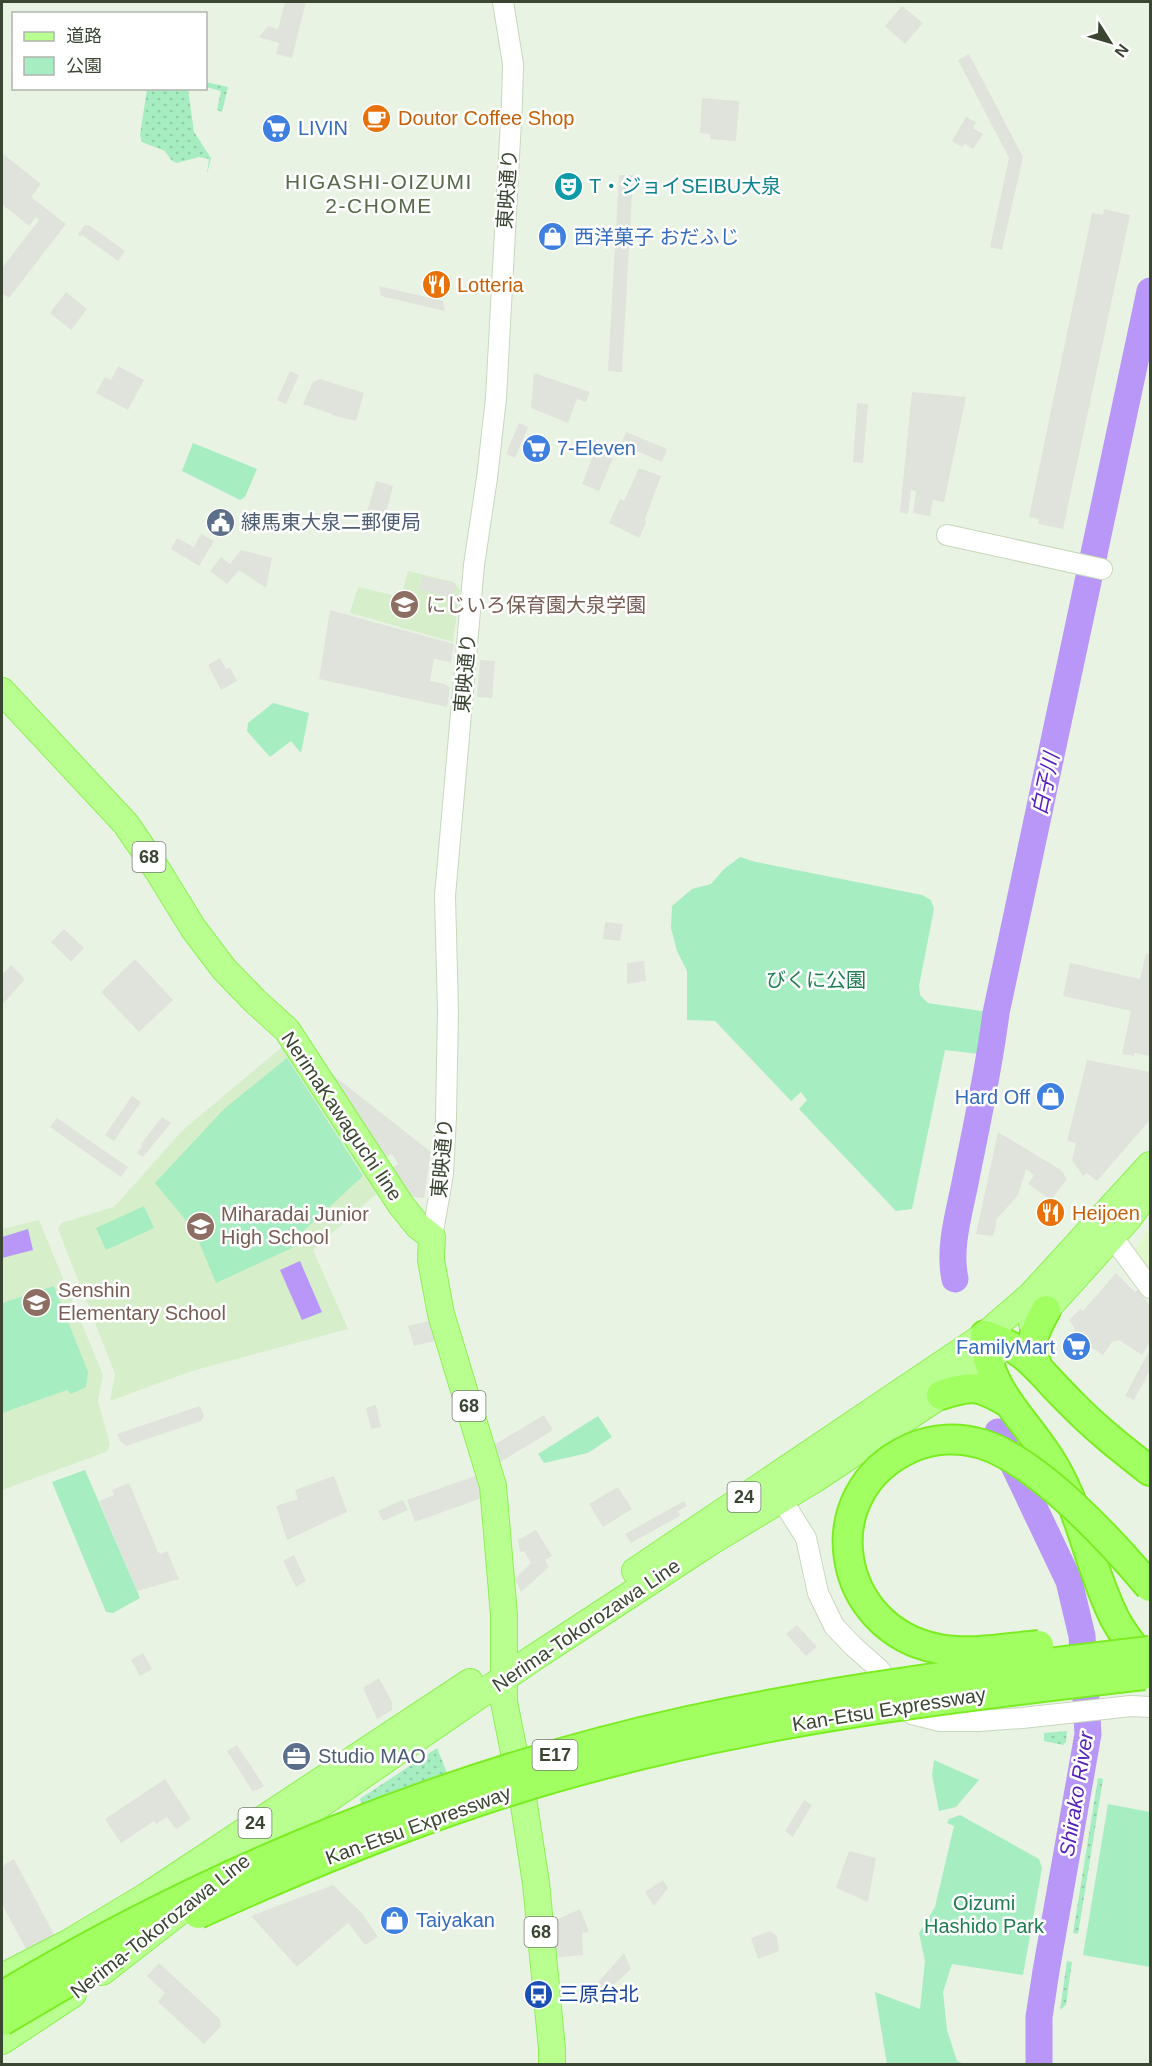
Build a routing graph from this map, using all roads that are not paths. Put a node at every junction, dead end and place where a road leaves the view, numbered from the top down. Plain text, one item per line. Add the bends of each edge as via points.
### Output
1 (503, 2) edge
2 (947, 535) dead end
3 (1102, 569) dead end
4 (2, 691) edge
5 (1150, 1165) edge
6 (1150, 1189) edge
7 (1106, 1228) junction
8 (432, 1237) junction
9 (1150, 1288) edge
10 (1046, 1310) junction
11 (993, 1347) junction
12 (1037, 1365) junction
13 (941, 1395) junction
14 (1007, 1402) junction
15 (1150, 1471) edge
16 (782, 1500) junction
17 (1150, 1587) edge
18 (1150, 1634) edge
19 (1150, 1651) edge
20 (1150, 1667) edge
21 (504, 1670) junction
22 (1150, 1674) edge
23 (1150, 1707) edge
24 (2, 1977) edge
25 (2, 1996) edge
26 (2, 2021) edge
27 (2, 2041) edge
28 (552, 2064) edge

1 - 8 street, 東映通り via 513,64 496,398 474,565 445,896 446,1126
2 - 3 street
4 - 8 main road, NerimaKawaguchi line / 68 via 126,824 209,950 233,981 287,1030 401,1205
5 - 7 main road, Nerima-Tokorozawa Line / 24
6 - 7 main road, Nerima-Tokorozawa Line / 24
7 - 9 street
7 - 10 main road, Nerima-Tokorozawa Line / 24
7 - 11 main road, Nerima-Tokorozawa Line / 24 via 1032,1294
8 - 21 main road, 68 via 431,1260 441,1314 493,1486 504,1615
10 - 11 main road, Nerima-Tokorozawa Line / 24
10 - 12 highway via 1031,1346
11 - 12 highway
11 - 13 main road, Nerima-Tokorozawa Line / 24
11 - 14 highway
11 - 21 main road, Nerima-Tokorozawa Line / 24
12 - 15 highway via 1095,1426
13 - 14 highway via 975,1388
13 - 16 main road, Nerima-Tokorozawa Line / 24
14 - 20 highway via 1055,1467 1116,1620
16 - 21 main road, Nerima-Tokorozawa Line / 24
16 - 23 street via 806,1538 818,1593 834,1626 879,1670 912,1714 940,1721 978,1721
17 - 18 highway, bridge via 1095,1527 1046,1483 1011,1457 971,1441 929,1442 890,1459 863,1489 849,1526 849,1564 862,1598 888,1627 924,1645 953,1651 985,1650
19 - 25 highway, Kan-Etsu Expressway / E17, bridge via 874,1687 744,1710 525,1764 372,1816 286,1852 164,1907
21 - 24 main road, Nerima-Tokorozawa Line / 24 via 145,1898
21 - 27 main road, Nerima-Tokorozawa Line / 24 via 298,1820 81,1988
21 - 28 main road, 68 via 504,1702 536,1883
22 - 26 highway, Kan-Etsu Expressway / E17, bridge via 892,1707 742,1732 531,1785 383,1835 260,1886 94,1966

